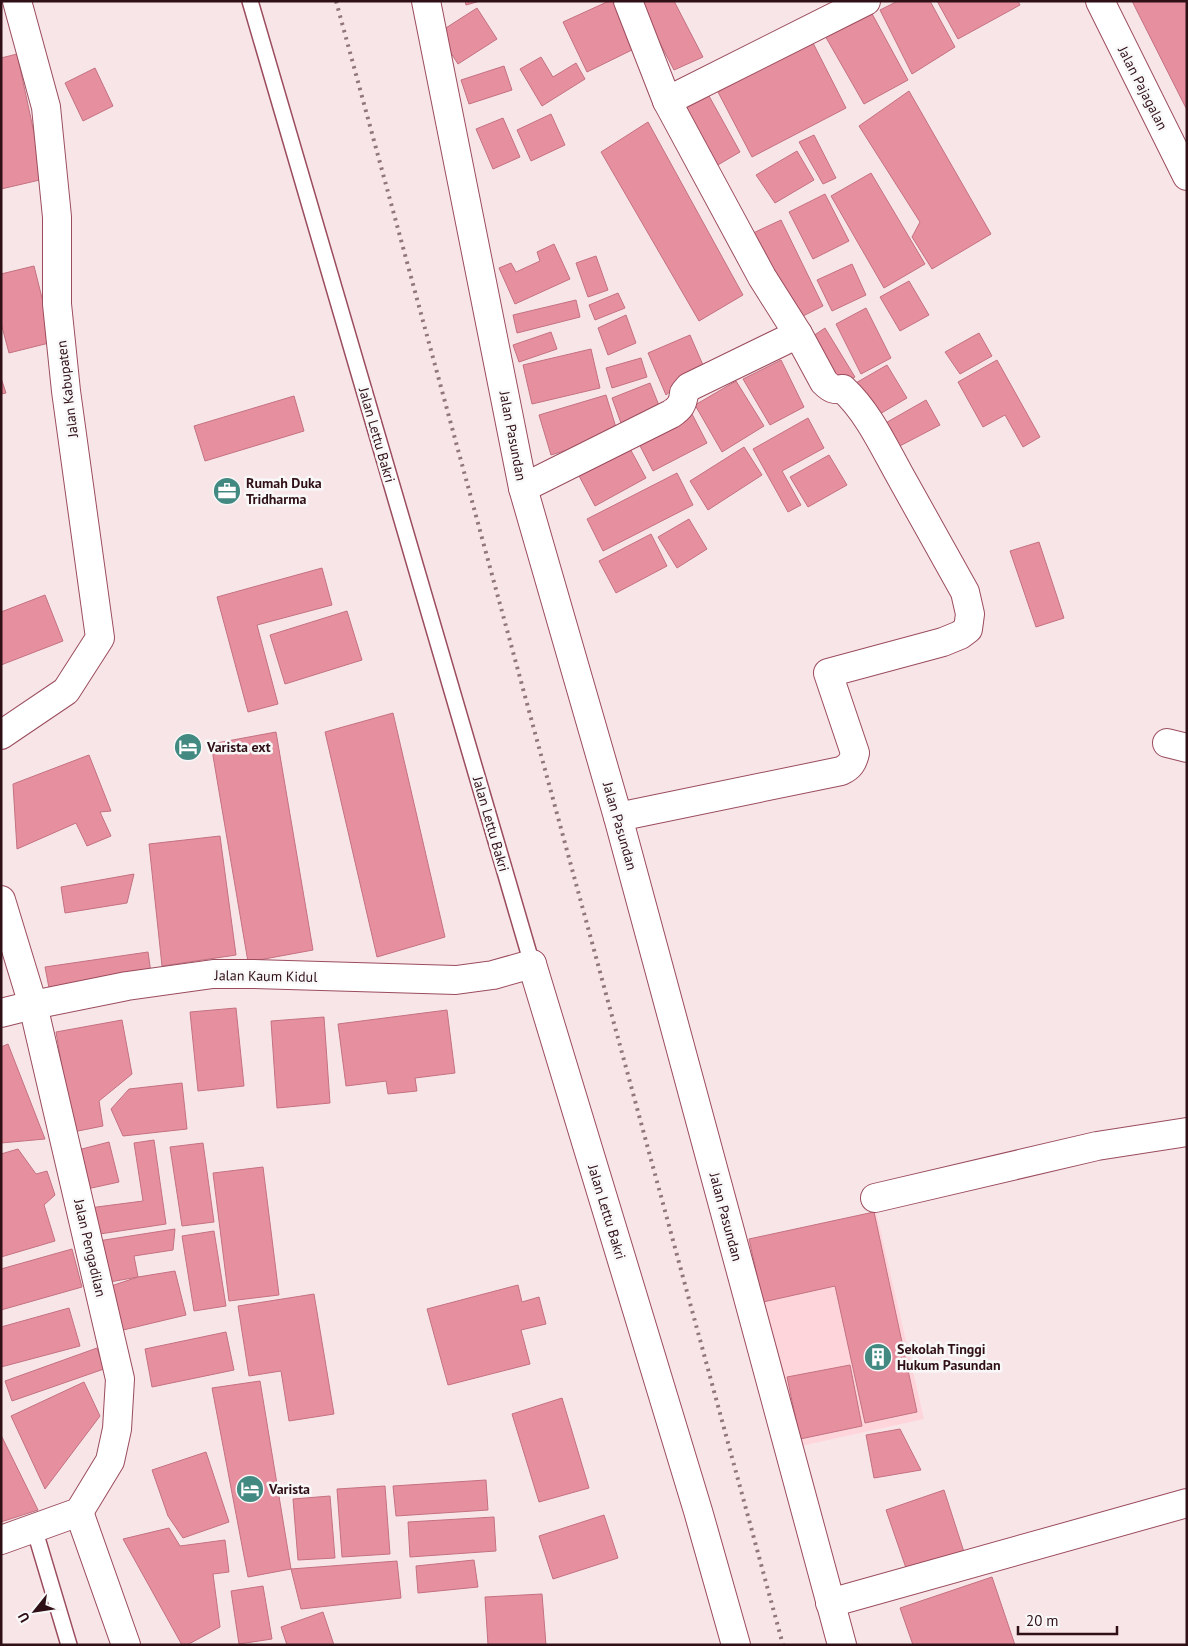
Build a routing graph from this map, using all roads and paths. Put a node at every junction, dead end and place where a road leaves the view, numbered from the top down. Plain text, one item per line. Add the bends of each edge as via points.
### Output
1 (17, 1) edge
2 (250, 1) edge
3 (426, 1) edge
4 (628, 1) edge
5 (866, 1) edge
6 (1100, 1) edge
7 (667, 102) junction
8 (1187, 176) edge
9 (798, 334) junction
10 (523, 488) junction
11 (1, 735) edge
12 (618, 817) junction
13 (1, 900) edge
14 (532, 964) junction
15 (33, 1005) junction
16 (1, 1013) edge
17 (1187, 1132) edge
18 (875, 1198) dead end
19 (1187, 1503) edge
20 (79, 1512) junction
21 (34, 1528) junction
22 (1, 1540) edge
23 (830, 1603) junction
24 (69, 1645) edge
25 (126, 1645) edge
26 (736, 1645) edge
27 (842, 1645) edge

1 - 11 street, Jalan Kabupaten via 46,107 57,217 57,304 100,638 66,691
2 - 14 lane, Jalan Lettu Bakri
3 - 10 street, Jalan Pasundan
4 - 7 street
5 - 7 street
6 - 8 street, Jalan Pajagalan
7 - 9 street via 762,277
9 - 10 street via 689,387 680,407 671,414
9 - 12 street via 824,382 830,388 843,389 849,394 875,431 965,592 970,614 968,629 943,642 828,673 855,753 847,768
10 - 12 street, Jalan Pasundan
12 - 23 street, Jalan Pasundan
13 - 15 street, Jalan Pengadilan
14 - 15 street, Jalan Kaum Kidul via 492,975 456,980 213,974 127,986
14 - 26 street, Jalan Lettu Bakri
15 - 16 street, Jalan Kaum Kidul
15 - 20 street, Jalan Pengadilan via 120,1379 118,1429 110,1461
17 - 18 street via 1097,1146
19 - 23 street
20 - 21 street
20 - 25 street
21 - 22 street
21 - 24 lane
23 - 27 street, Jalan Pasundan

